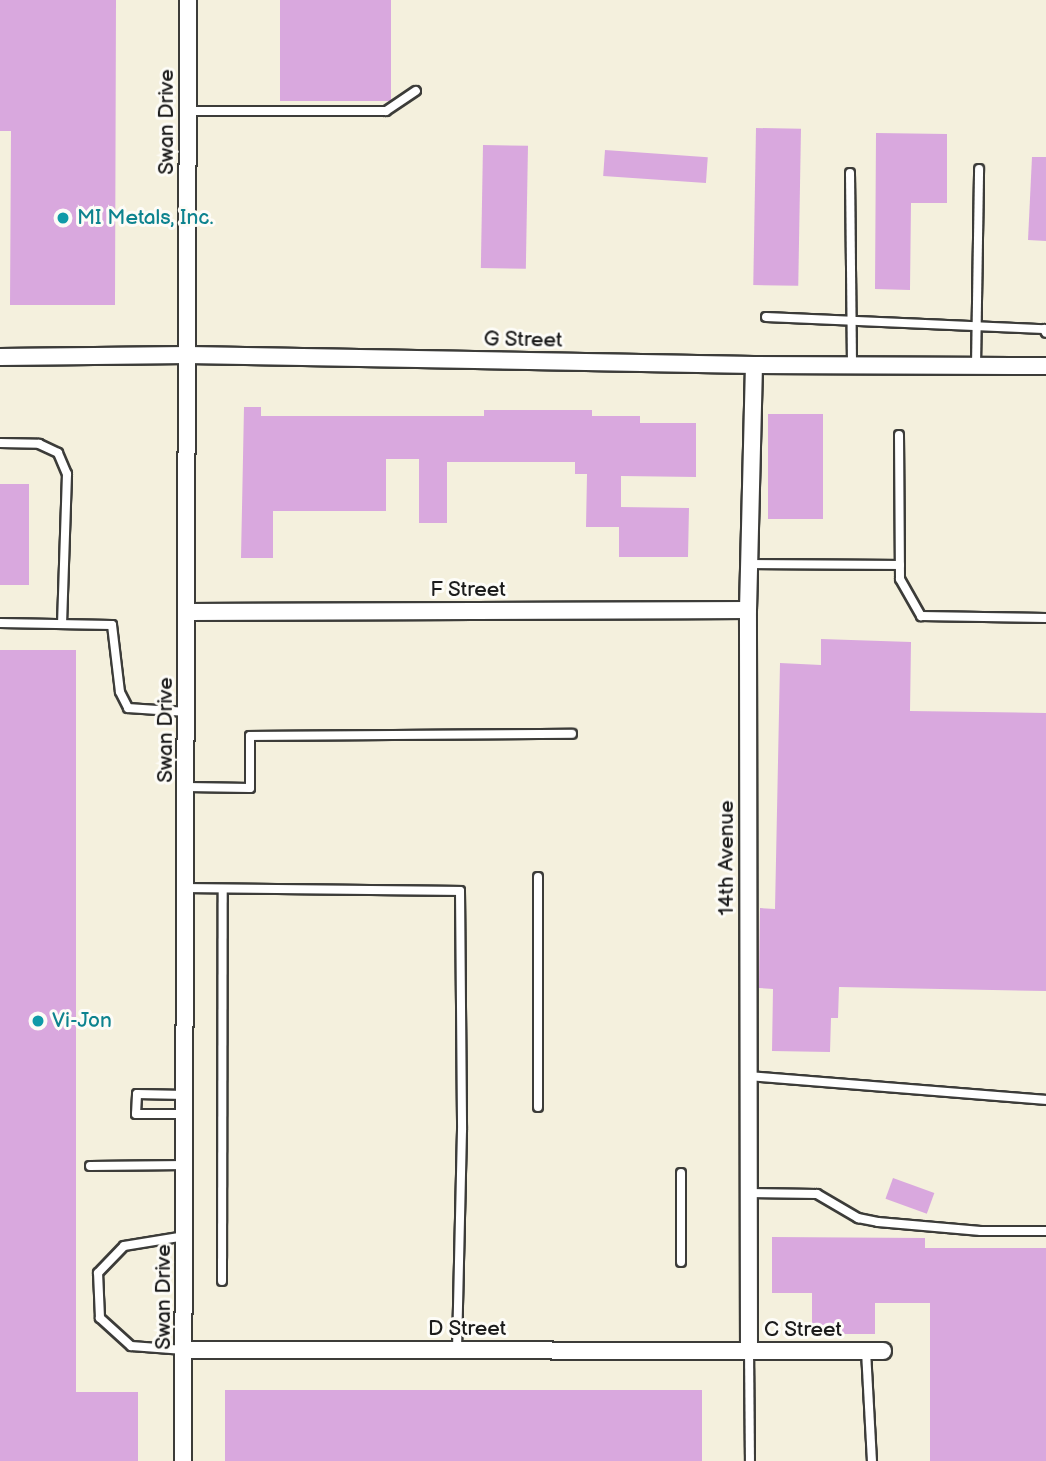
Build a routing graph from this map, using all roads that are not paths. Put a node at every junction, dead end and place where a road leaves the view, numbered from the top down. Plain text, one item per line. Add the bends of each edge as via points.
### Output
1 (188, 0) edge
2 (416, 92) dead end
3 (188, 111) junction
4 (979, 169) dead end
5 (850, 173) dead end
6 (766, 317) dead end
7 (851, 319) junction
8 (977, 326) junction
9 (1046, 333) edge
10 (188, 355) junction
11 (0, 357) edge
12 (754, 365) junction
13 (852, 365) junction
14 (976, 366) junction
15 (1046, 366) edge
16 (899, 435) dead end
17 (0, 443) edge
18 (749, 564) junction
19 (900, 565) junction
20 (748, 610) junction
21 (187, 612) junction
22 (1046, 618) edge
23 (0, 623) edge
24 (62, 624) junction
25 (187, 712) junction
26 (572, 734) dead end
27 (187, 787) junction
28 (538, 877) dead end
29 (187, 888) junction
30 (223, 889) junction
31 (748, 1076) junction
32 (186, 1095) junction
33 (1046, 1100) edge
34 (538, 1107) dead end
35 (186, 1114) junction
36 (186, 1165) junction
37 (90, 1166) dead end
38 (681, 1173) dead end
39 (749, 1193) junction
40 (1046, 1231) edge
41 (185, 1236) junction
42 (681, 1262) dead end
43 (222, 1281) dead end
44 (185, 1350) junction
45 (457, 1350) junction
46 (749, 1350) junction
47 (866, 1351) junction
48 (883, 1351) dead end
49 (183, 1461) edge
50 (750, 1461) edge
51 (872, 1461) edge

1 - 3 street, Swan Drive
2 - 3 lane via 386,111
3 - 10 street, Swan Drive
4 - 8 lane
5 - 7 lane
6 - 7 lane
7 - 8 lane
7 - 13 lane
8 - 9 lane via 1044,329
8 - 14 lane
10 - 11 street, G Street
10 - 12 street, G Street
10 - 21 street, Swan Drive
12 - 13 street, G Street
12 - 18 street, 14th Avenue
13 - 14 street, G Street
14 - 15 street, G Street
16 - 19 lane
17 - 24 lane via 39,444 58,453 67,474
18 - 19 lane
18 - 20 street, 14th Avenue
19 - 22 lane via 900,579 921,616
20 - 21 street, F Street
20 - 31 street, 14th Avenue
21 - 25 street, Swan Drive
23 - 24 lane
24 - 25 lane via 112,625 120,692 128,708
25 - 27 street, Swan Drive
26 - 27 lane via 250,736 250,788
27 - 29 street, Swan Drive
28 - 34 lane
29 - 30 lane
29 - 32 street, Swan Drive
30 - 43 lane
30 - 45 lane via 460,891 462,1130
31 - 33 lane
31 - 39 street, 14th Avenue
32 - 35 street, Swan Drive
32 - 35 lane via 136,1094 136,1114
35 - 36 street, Swan Drive
36 - 37 lane
36 - 41 street, Swan Drive
38 - 42 lane
39 - 40 lane via 817,1194 858,1218 878,1222
39 - 46 street, 14th Avenue
41 - 44 street, Swan Drive
41 - 44 lane via 124,1246 98,1273 100,1318 131,1346
44 - 45 street, D Street
44 - 49 street, Swan Drive
45 - 46 street, D Street
46 - 47 street, C Street
46 - 50 lane, C Street
47 - 48 street, C Street
47 - 51 lane

